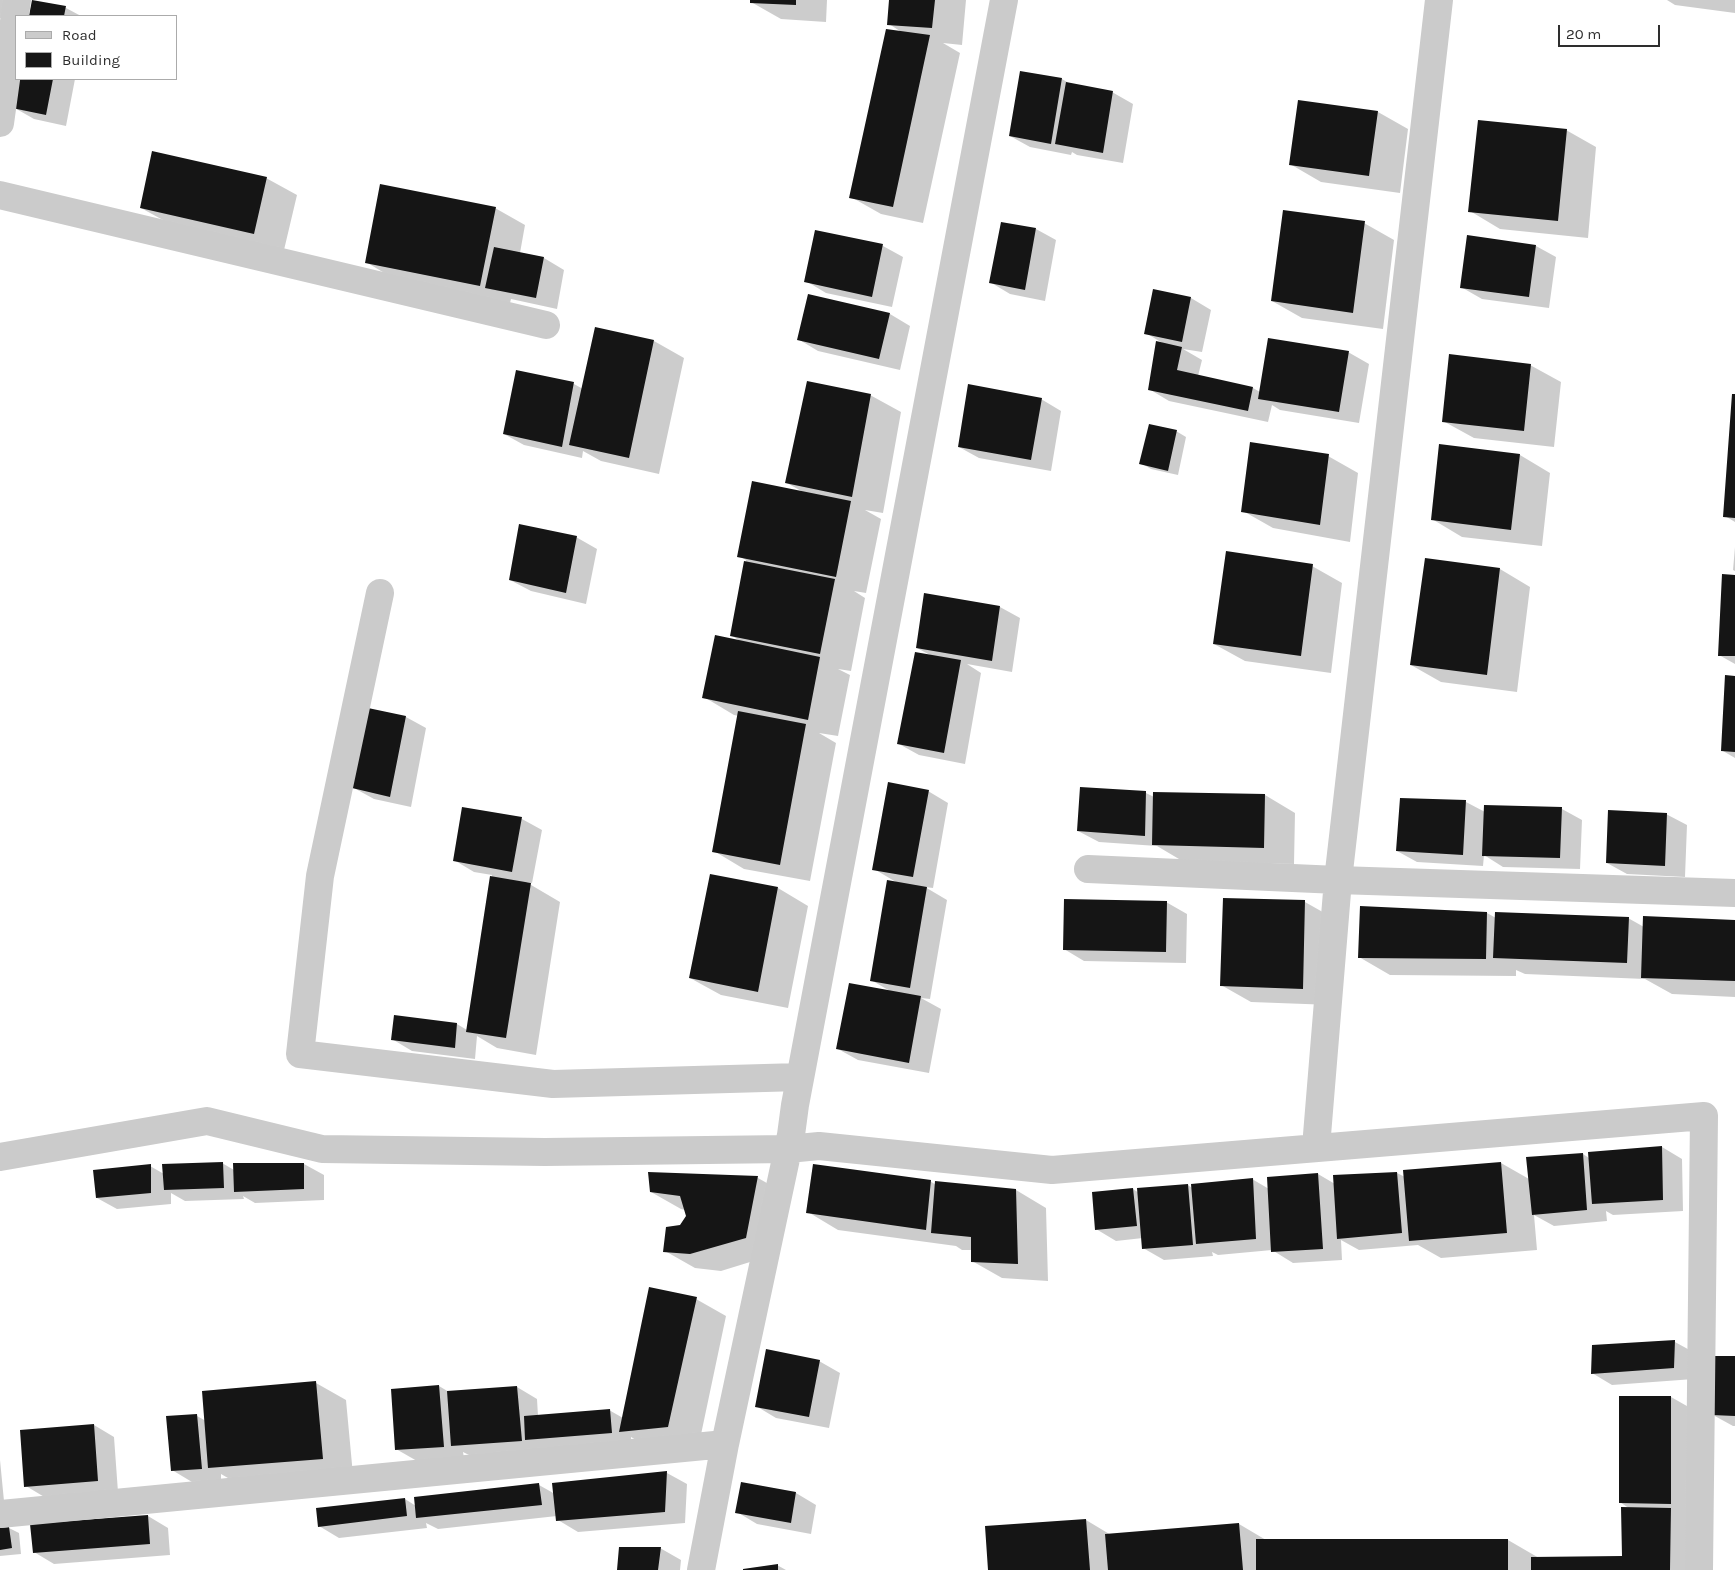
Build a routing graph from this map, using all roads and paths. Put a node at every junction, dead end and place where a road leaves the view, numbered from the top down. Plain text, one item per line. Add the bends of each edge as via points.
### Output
1 (17, 0) edge
2 (1004, 0) edge
3 (1438, 0) edge
4 (0, 123) edge
5 (0, 195) edge
6 (546, 325) dead end
7 (380, 593) dead end
8 (1088, 869) dead end
9 (1338, 880) junction
10 (1735, 894) edge
11 (800, 1077) junction
12 (790, 1142) junction
13 (1316, 1148) junction
14 (0, 1158) edge
15 (725, 1444) junction
16 (0, 1514) edge
17 (701, 1570) edge
18 (1699, 1570) edge

1 - 4 street
2 - 11 street
3 - 9 street
5 - 6 street
7 - 11 street via 320,876 300,1054 553,1084
8 - 9 street
9 - 10 street
9 - 13 street
11 - 12 street
12 - 13 street via 1052,1170
12 - 14 street via 545,1152 322,1149 206,1122
12 - 15 street
13 - 18 street via 1704,1116
15 - 16 street
15 - 17 street

